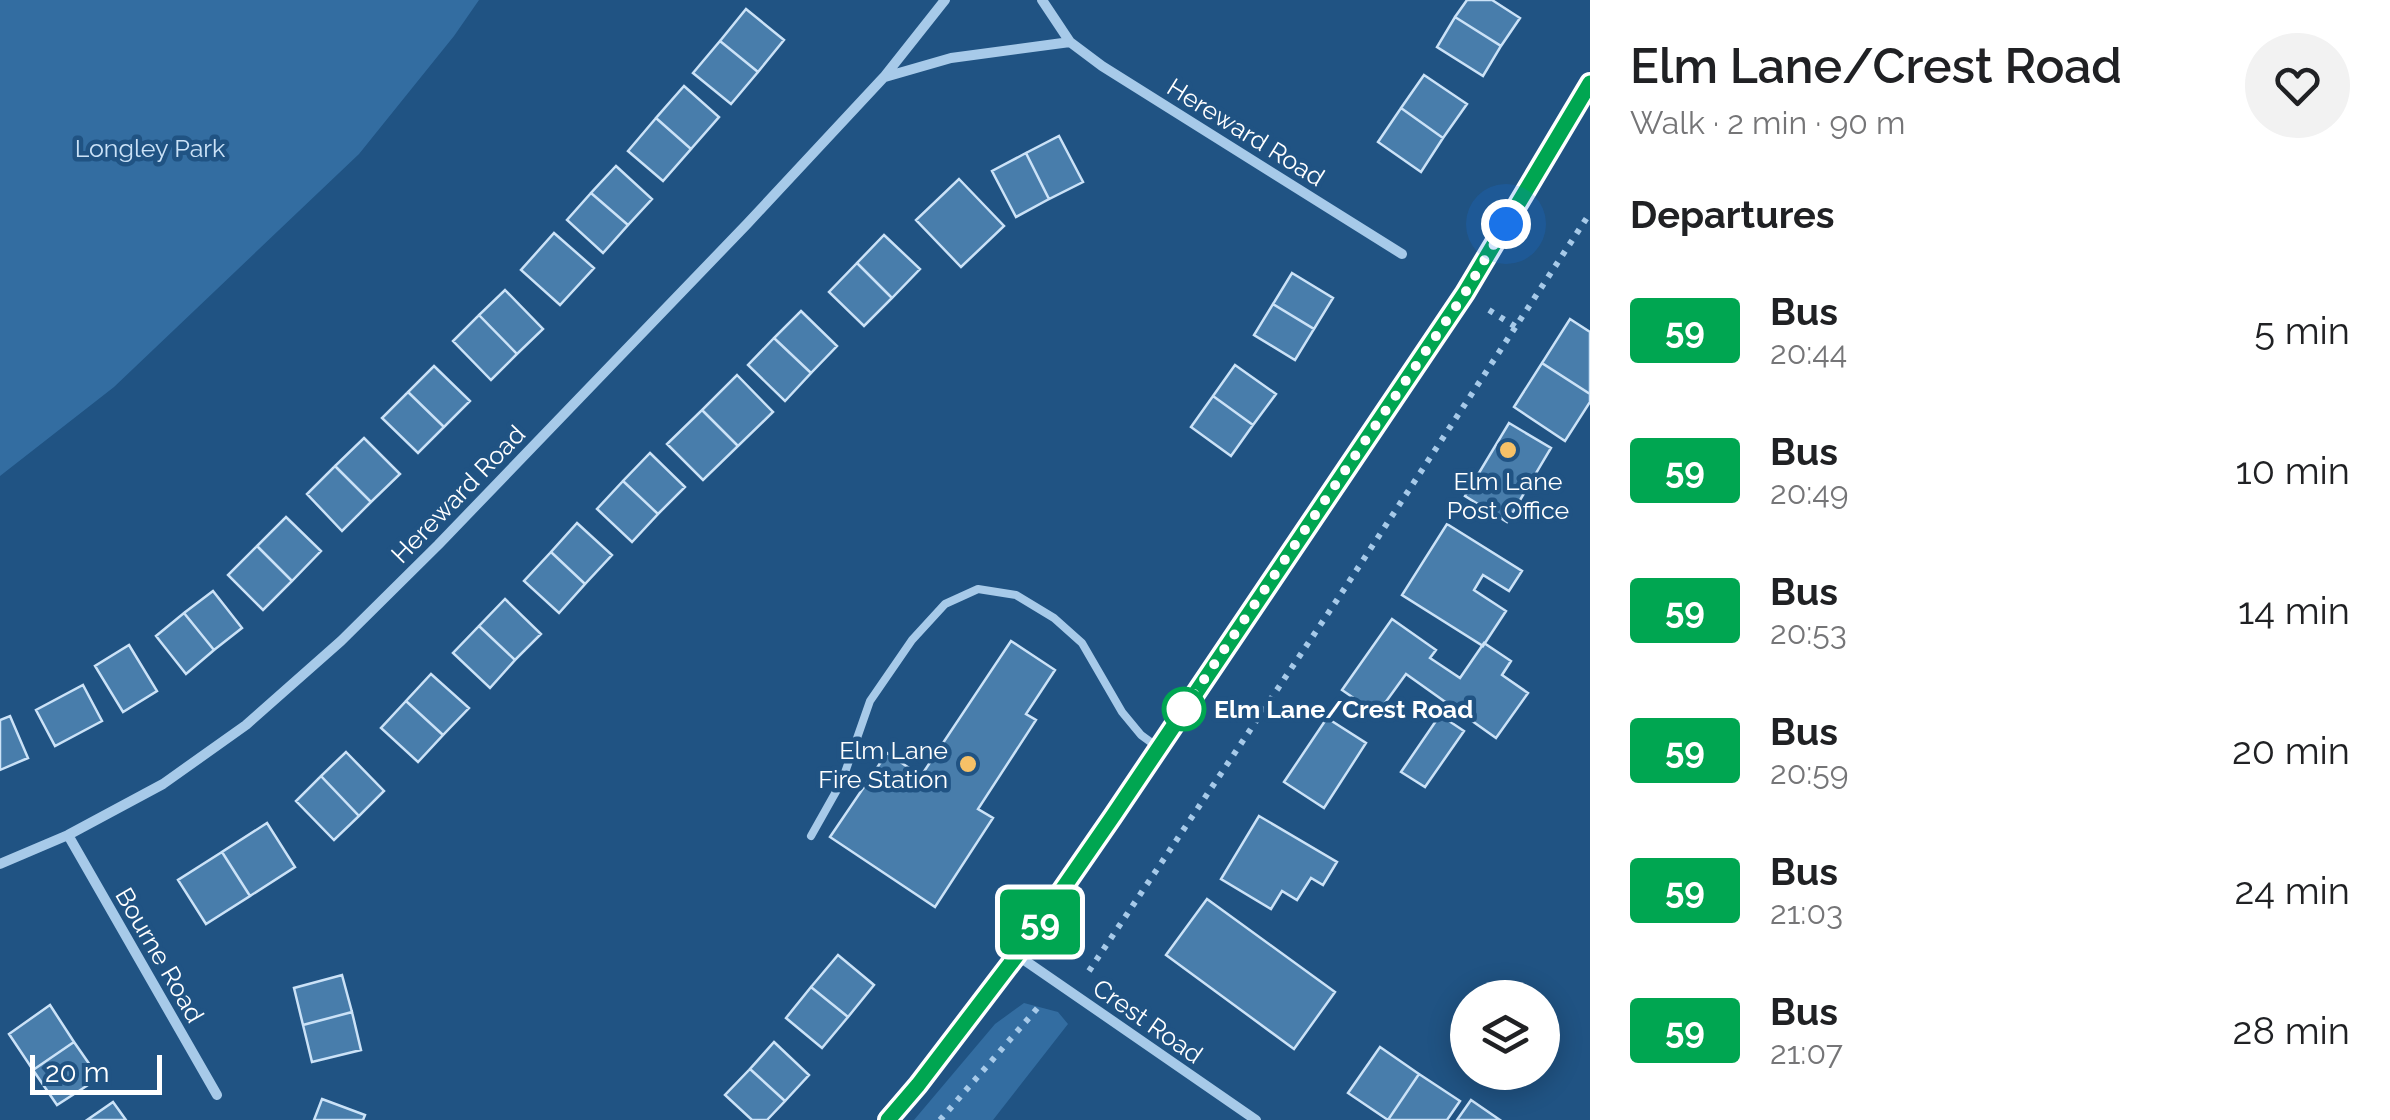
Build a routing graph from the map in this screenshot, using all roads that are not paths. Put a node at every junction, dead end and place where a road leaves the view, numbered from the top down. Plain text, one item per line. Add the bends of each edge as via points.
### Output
1 (945, 0) edge
2 (1042, 0) edge
3 (1070, 42) junction
4 (884, 77) junction
5 (1590, 84) edge
6 (1402, 254) dead end
7 (1158, 748) junction
8 (68, 835) junction
9 (811, 836) dead end
10 (0, 864) edge
11 (1017, 955) junction
12 (217, 1094) dead end
13 (1237, 1115) edge
14 (888, 1120) edge
15 (1256, 1120) edge

1 - 4 street, Hereward Road
2 - 3 street, Hereward Road
3 - 4 street via 951,58
3 - 6 street, Hereward Road
4 - 8 street, Hereward Road via 341,641 246,725 163,784
5 - 7 street via 1465,293
7 - 9 lane via 1122,712 1082,643 1054,618 1016,595 978,589 944,604 880,686 842,781
7 - 11 street
8 - 10 street, Hereward Road
8 - 12 street, Bourne Road
11 - 13 street, Crest Road
11 - 14 street
13 - 15 street, Crest Road

